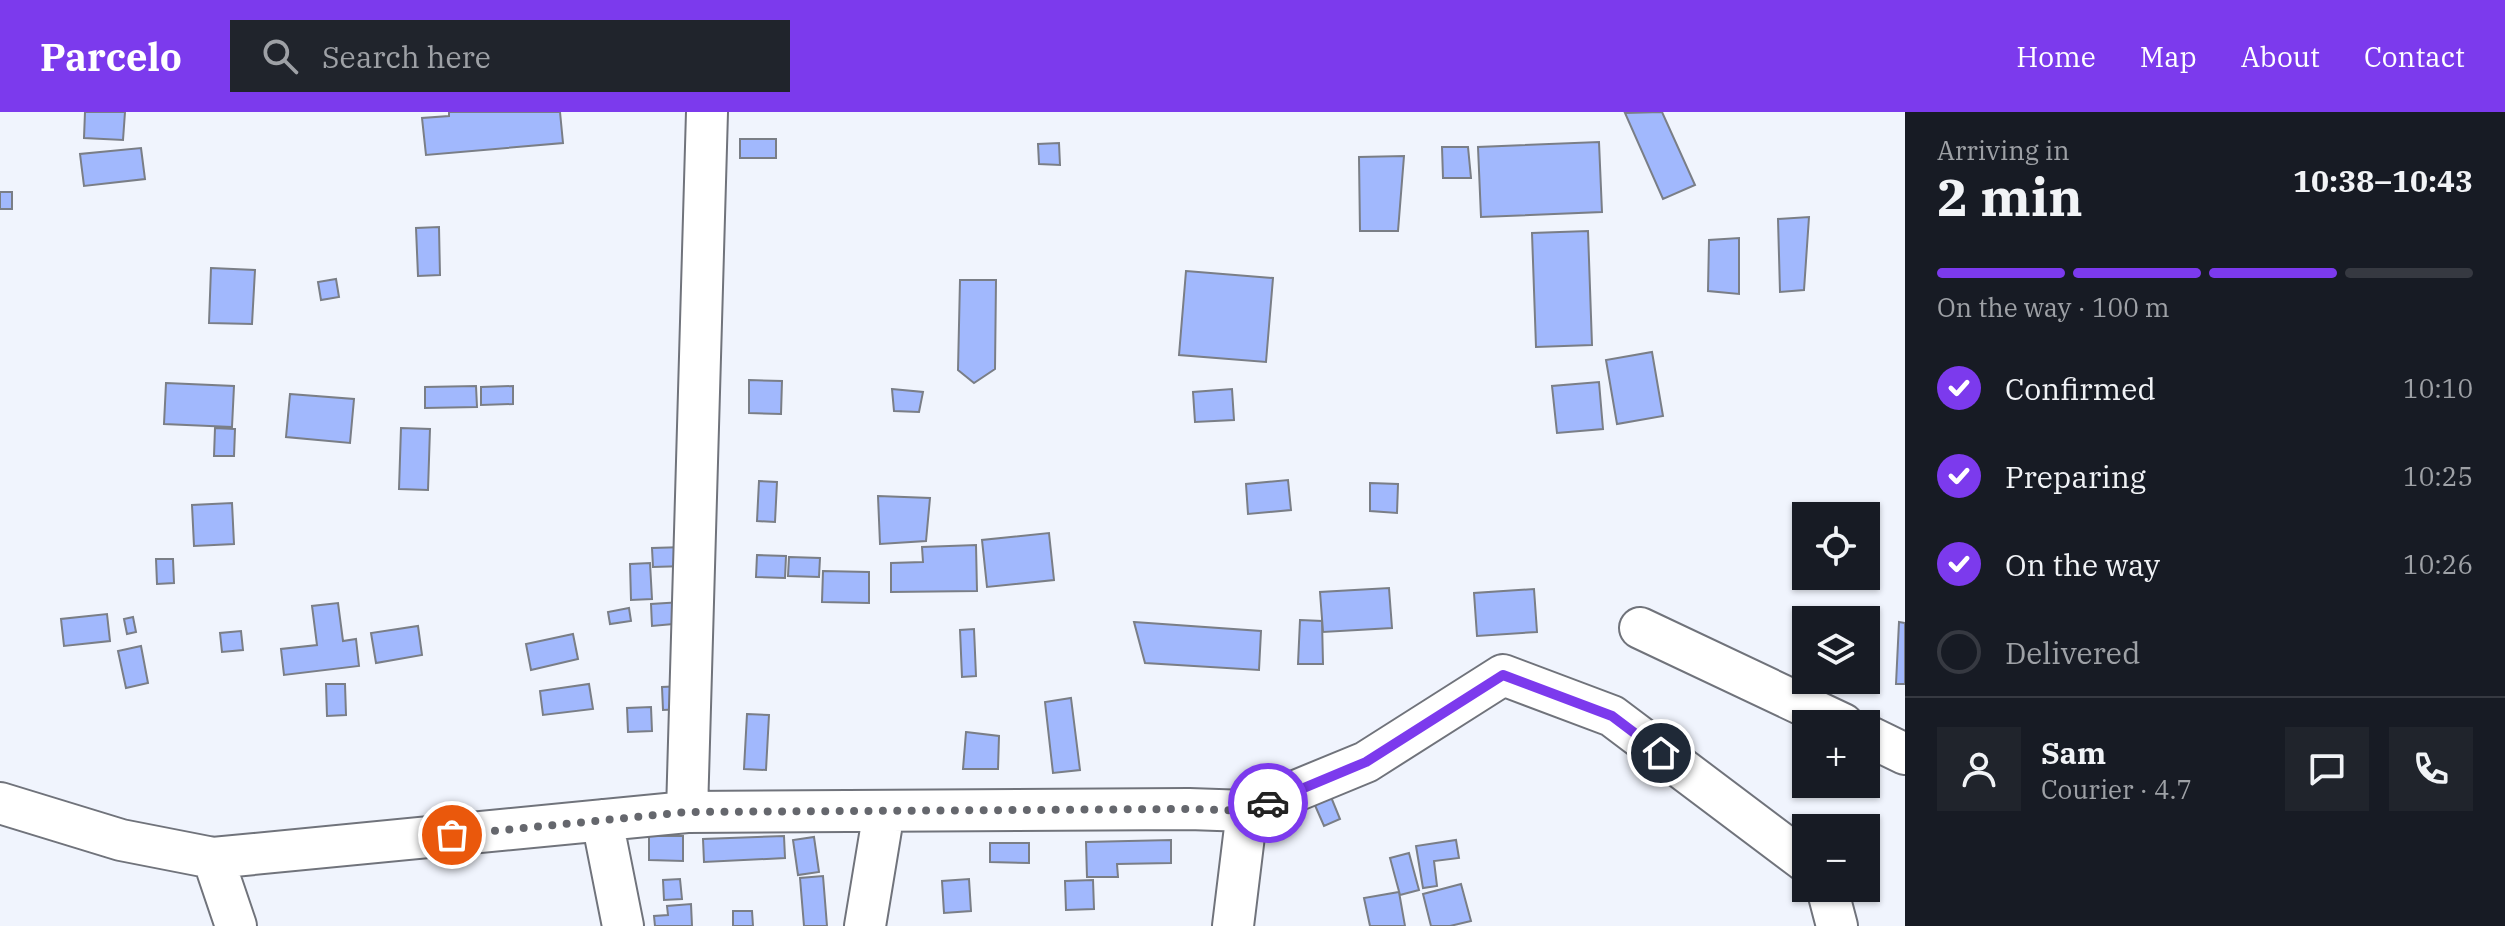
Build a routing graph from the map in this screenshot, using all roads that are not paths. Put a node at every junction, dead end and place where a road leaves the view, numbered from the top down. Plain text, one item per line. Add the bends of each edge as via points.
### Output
1 (707, 112) edge
2 (1640, 628) dead end
3 (1813, 710) edge
4 (1880, 742) edge
5 (1905, 754) edge
6 (0, 803) edge
7 (884, 811) junction
8 (1247, 811) junction
9 (687, 812) junction
10 (602, 820) junction
11 (1792, 851) edge
12 (213, 858) junction
13 (1831, 902) edge
14 (236, 926) edge
15 (623, 926) edge
16 (865, 926) edge
17 (1233, 926) edge
18 (1837, 926) edge

1 - 9 street
2 - 3 street
4 - 5 street
6 - 12 street via 121,840
7 - 8 street
7 - 9 street
7 - 16 street
8 - 11 street via 1366,762 1503,675 1612,716
8 - 17 street
9 - 10 street
10 - 12 street
10 - 15 street
12 - 14 street
13 - 18 street

